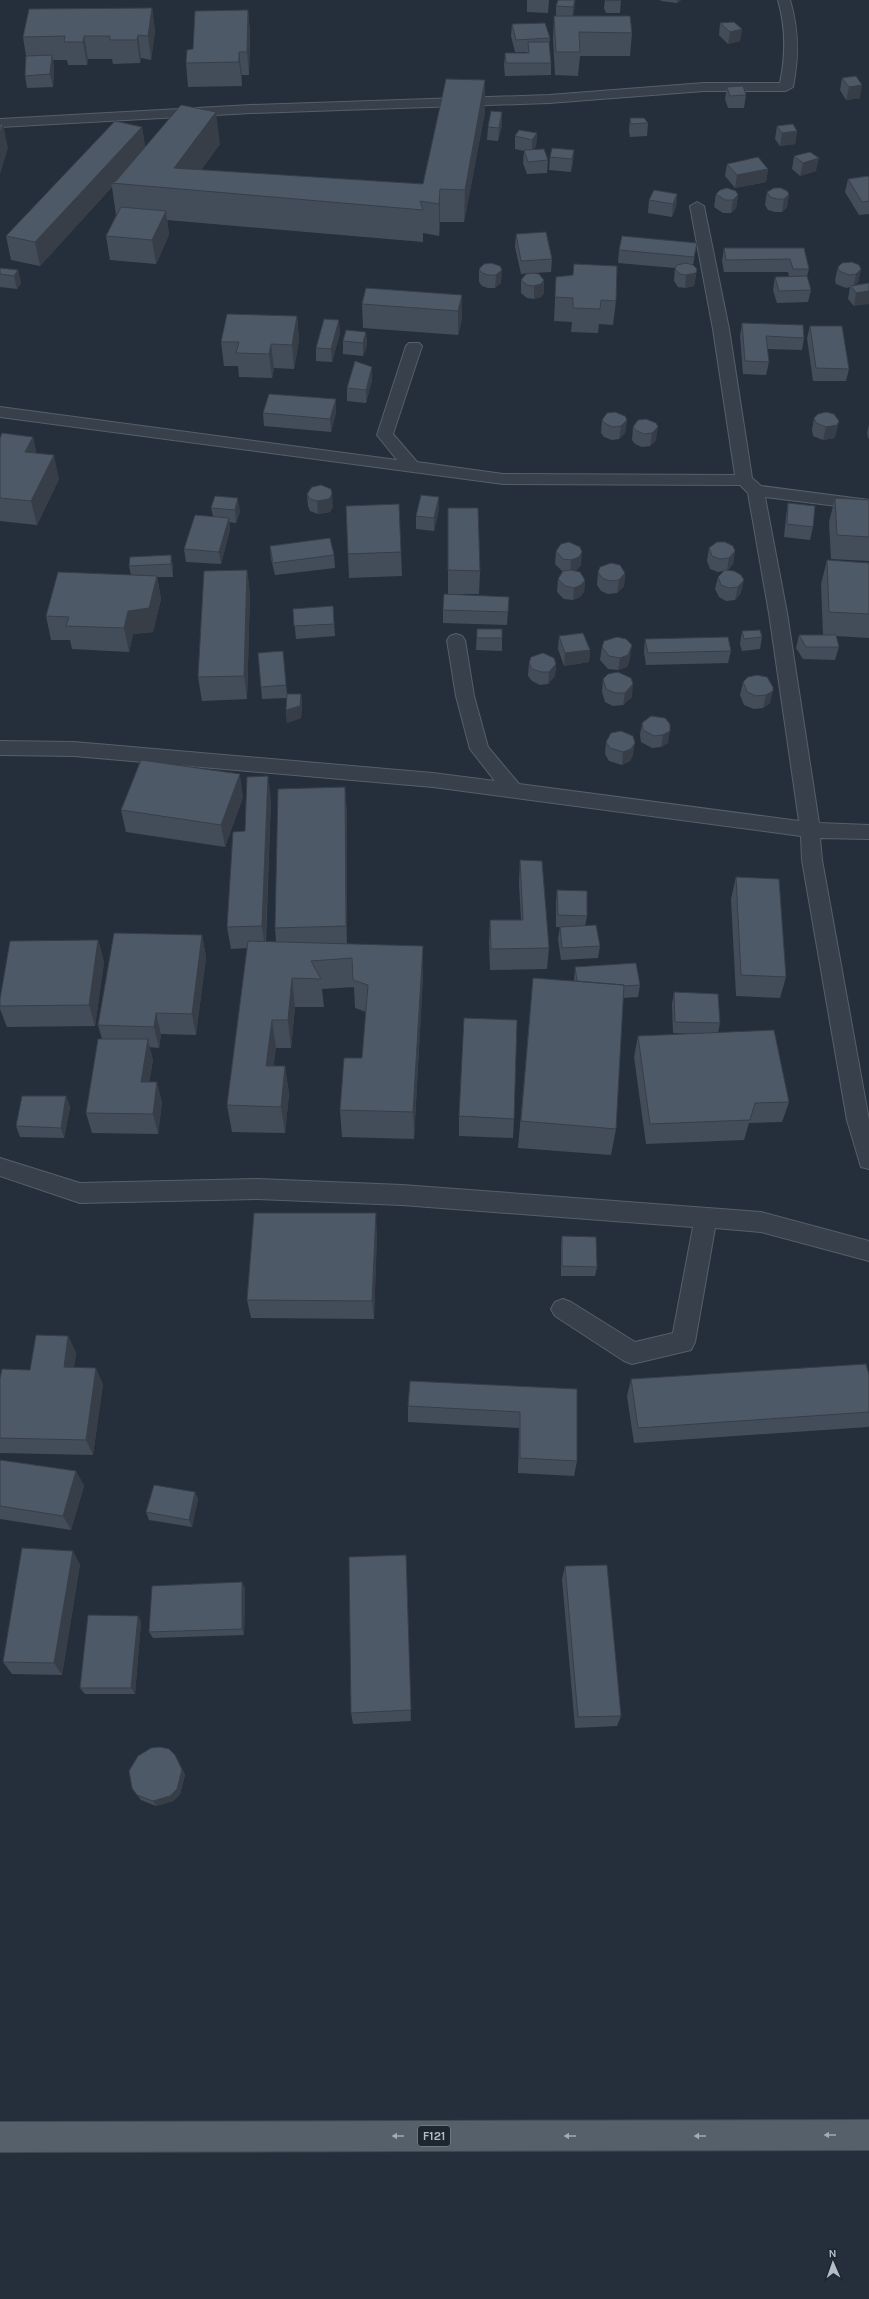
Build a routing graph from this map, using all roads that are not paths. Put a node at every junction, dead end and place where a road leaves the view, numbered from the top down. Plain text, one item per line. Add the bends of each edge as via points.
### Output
1 (784, 0) edge
2 (0, 120) edge
3 (697, 206) dead end
4 (414, 346) dead end
5 (0, 412) edge
6 (411, 466) junction
7 (750, 486) junction
8 (869, 505) edge
9 (456, 640) dead end
10 (0, 748) edge
11 (513, 790) junction
12 (810, 830) junction
13 (869, 832) edge
14 (869, 1160) edge
15 (0, 1167) edge
16 (706, 1218) junction
17 (869, 1251) edge
18 (563, 1308) dead end
19 (869, 2135) edge
20 (0, 2137) edge

1 - 2 street via 791,22 792,60 786,87 704,87 549,100
3 - 7 street
4 - 6 street via 385,435
5 - 6 street
6 - 7 street via 503,479
7 - 8 street
7 - 12 street via 778,613
9 - 11 street via 465,696 479,749
10 - 11 street via 74,749 433,780
11 - 12 street
12 - 13 street
12 - 14 street via 812,860 857,1112
15 - 16 street via 80,1193 258,1189 402,1195
16 - 17 street via 761,1222
16 - 18 street via 683,1342 632,1353
19 -> 20 main road, F121

